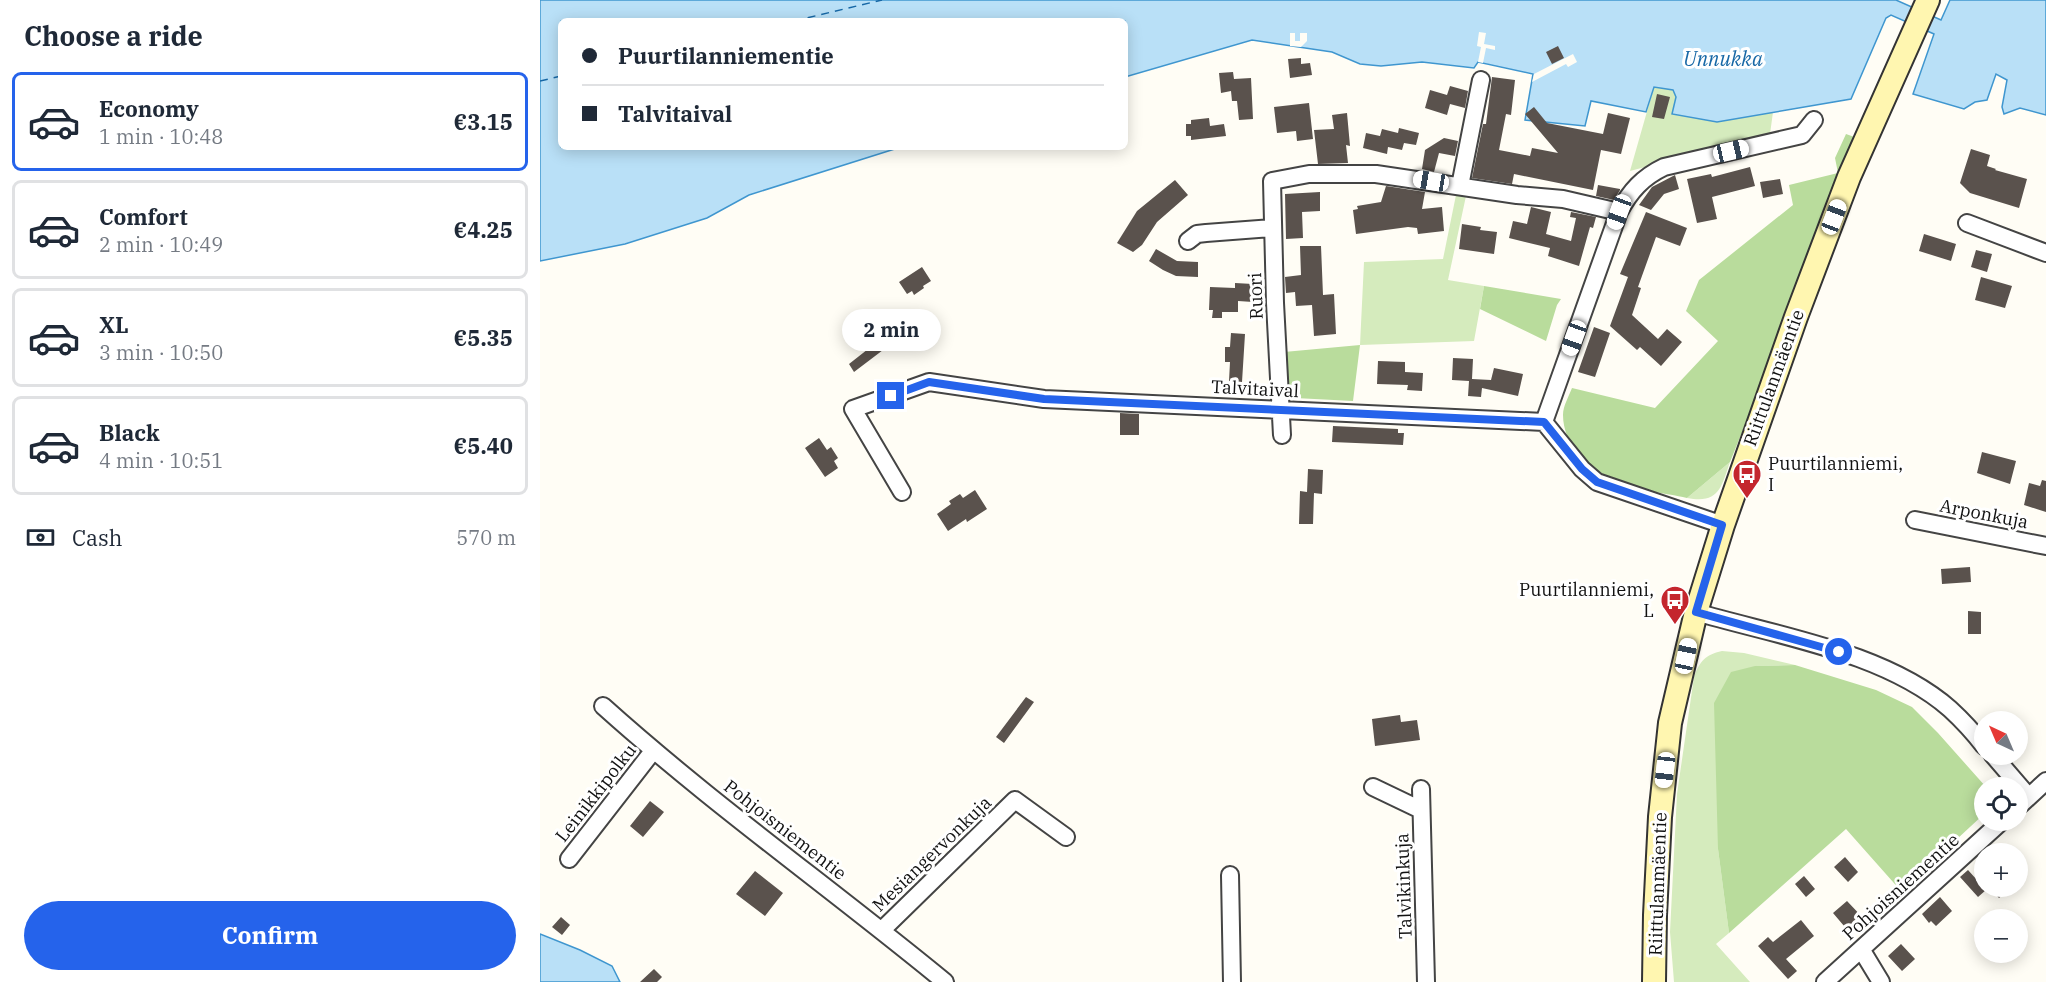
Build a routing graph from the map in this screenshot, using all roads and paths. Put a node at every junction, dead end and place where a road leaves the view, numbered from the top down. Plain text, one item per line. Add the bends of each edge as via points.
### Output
1 (1927, 2) edge
2 (1481, 80) dead end
3 (1814, 120) dead end
4 (1460, 186) junction
5 (1619, 212) junction
6 (1967, 223) dead end
7 (1273, 228) junction
8 (1188, 241) dead end
9 (2046, 253) edge
10 (1281, 410) junction
11 (1544, 422) junction
12 (1282, 435) dead end
13 (902, 492) dead end
14 (1915, 520) dead end
15 (1722, 525) junction
16 (2046, 546) edge
17 (1696, 612) junction
18 (603, 706) dead end
19 (1974, 735) edge
20 (654, 751) junction
21 (2045, 784) edge
22 (1373, 787) dead end
23 (1421, 789) dead end
24 (2028, 798) edge
25 (1421, 810) junction
26 (1990, 831) edge
27 (1066, 837) dead end
28 (569, 860) dead end
29 (1230, 875) dead end
30 (882, 930) junction
31 (1861, 949) junction
32 (945, 982) edge
33 (1232, 982) edge
34 (1426, 982) edge
35 (1654, 982) edge
36 (1825, 982) edge
37 (1881, 982) edge

1 - 15 street, Riittulanmäentie via 1849,177
2 - 4 street
3 - 5 street via 1802,135 1664,166 1636,185
4 - 5 street via 1563,199
4 - 7 street, Ruori via 1376,174 1309,174 1272,181
5 - 11 street
6 - 9 street
7 - 8 street via 1206,232
7 - 10 street, Ruori
10 - 11 street, Talvitaival
10 - 12 street, Ruori
10 - 13 street, Talvitaival via 1044,399 929,382 853,409
11 - 15 street via 1597,482
14 - 16 street, Arponkuja
15 - 17 street, Riittulanmäentie
17 - 19 street via 1853,656 1894,674 1950,709
17 - 35 street, Riittulanmäentie via 1670,723 1660,817
18 - 20 street, Pohjoisniementie
20 - 28 street, Leinikkipolku
20 - 30 street, Pohjoisniementie
21 - 24 street
22 - 25 street
23 - 25 street, Talvikinkuja
25 - 34 street, Talvikinkuja
26 - 31 street, Pohjoisniementie
27 - 30 street, Mesiangervonkuja via 1015,800
29 - 33 street
30 - 32 street, Pohjoisniementie
31 - 36 street, Pohjoisniementie
31 - 37 street

